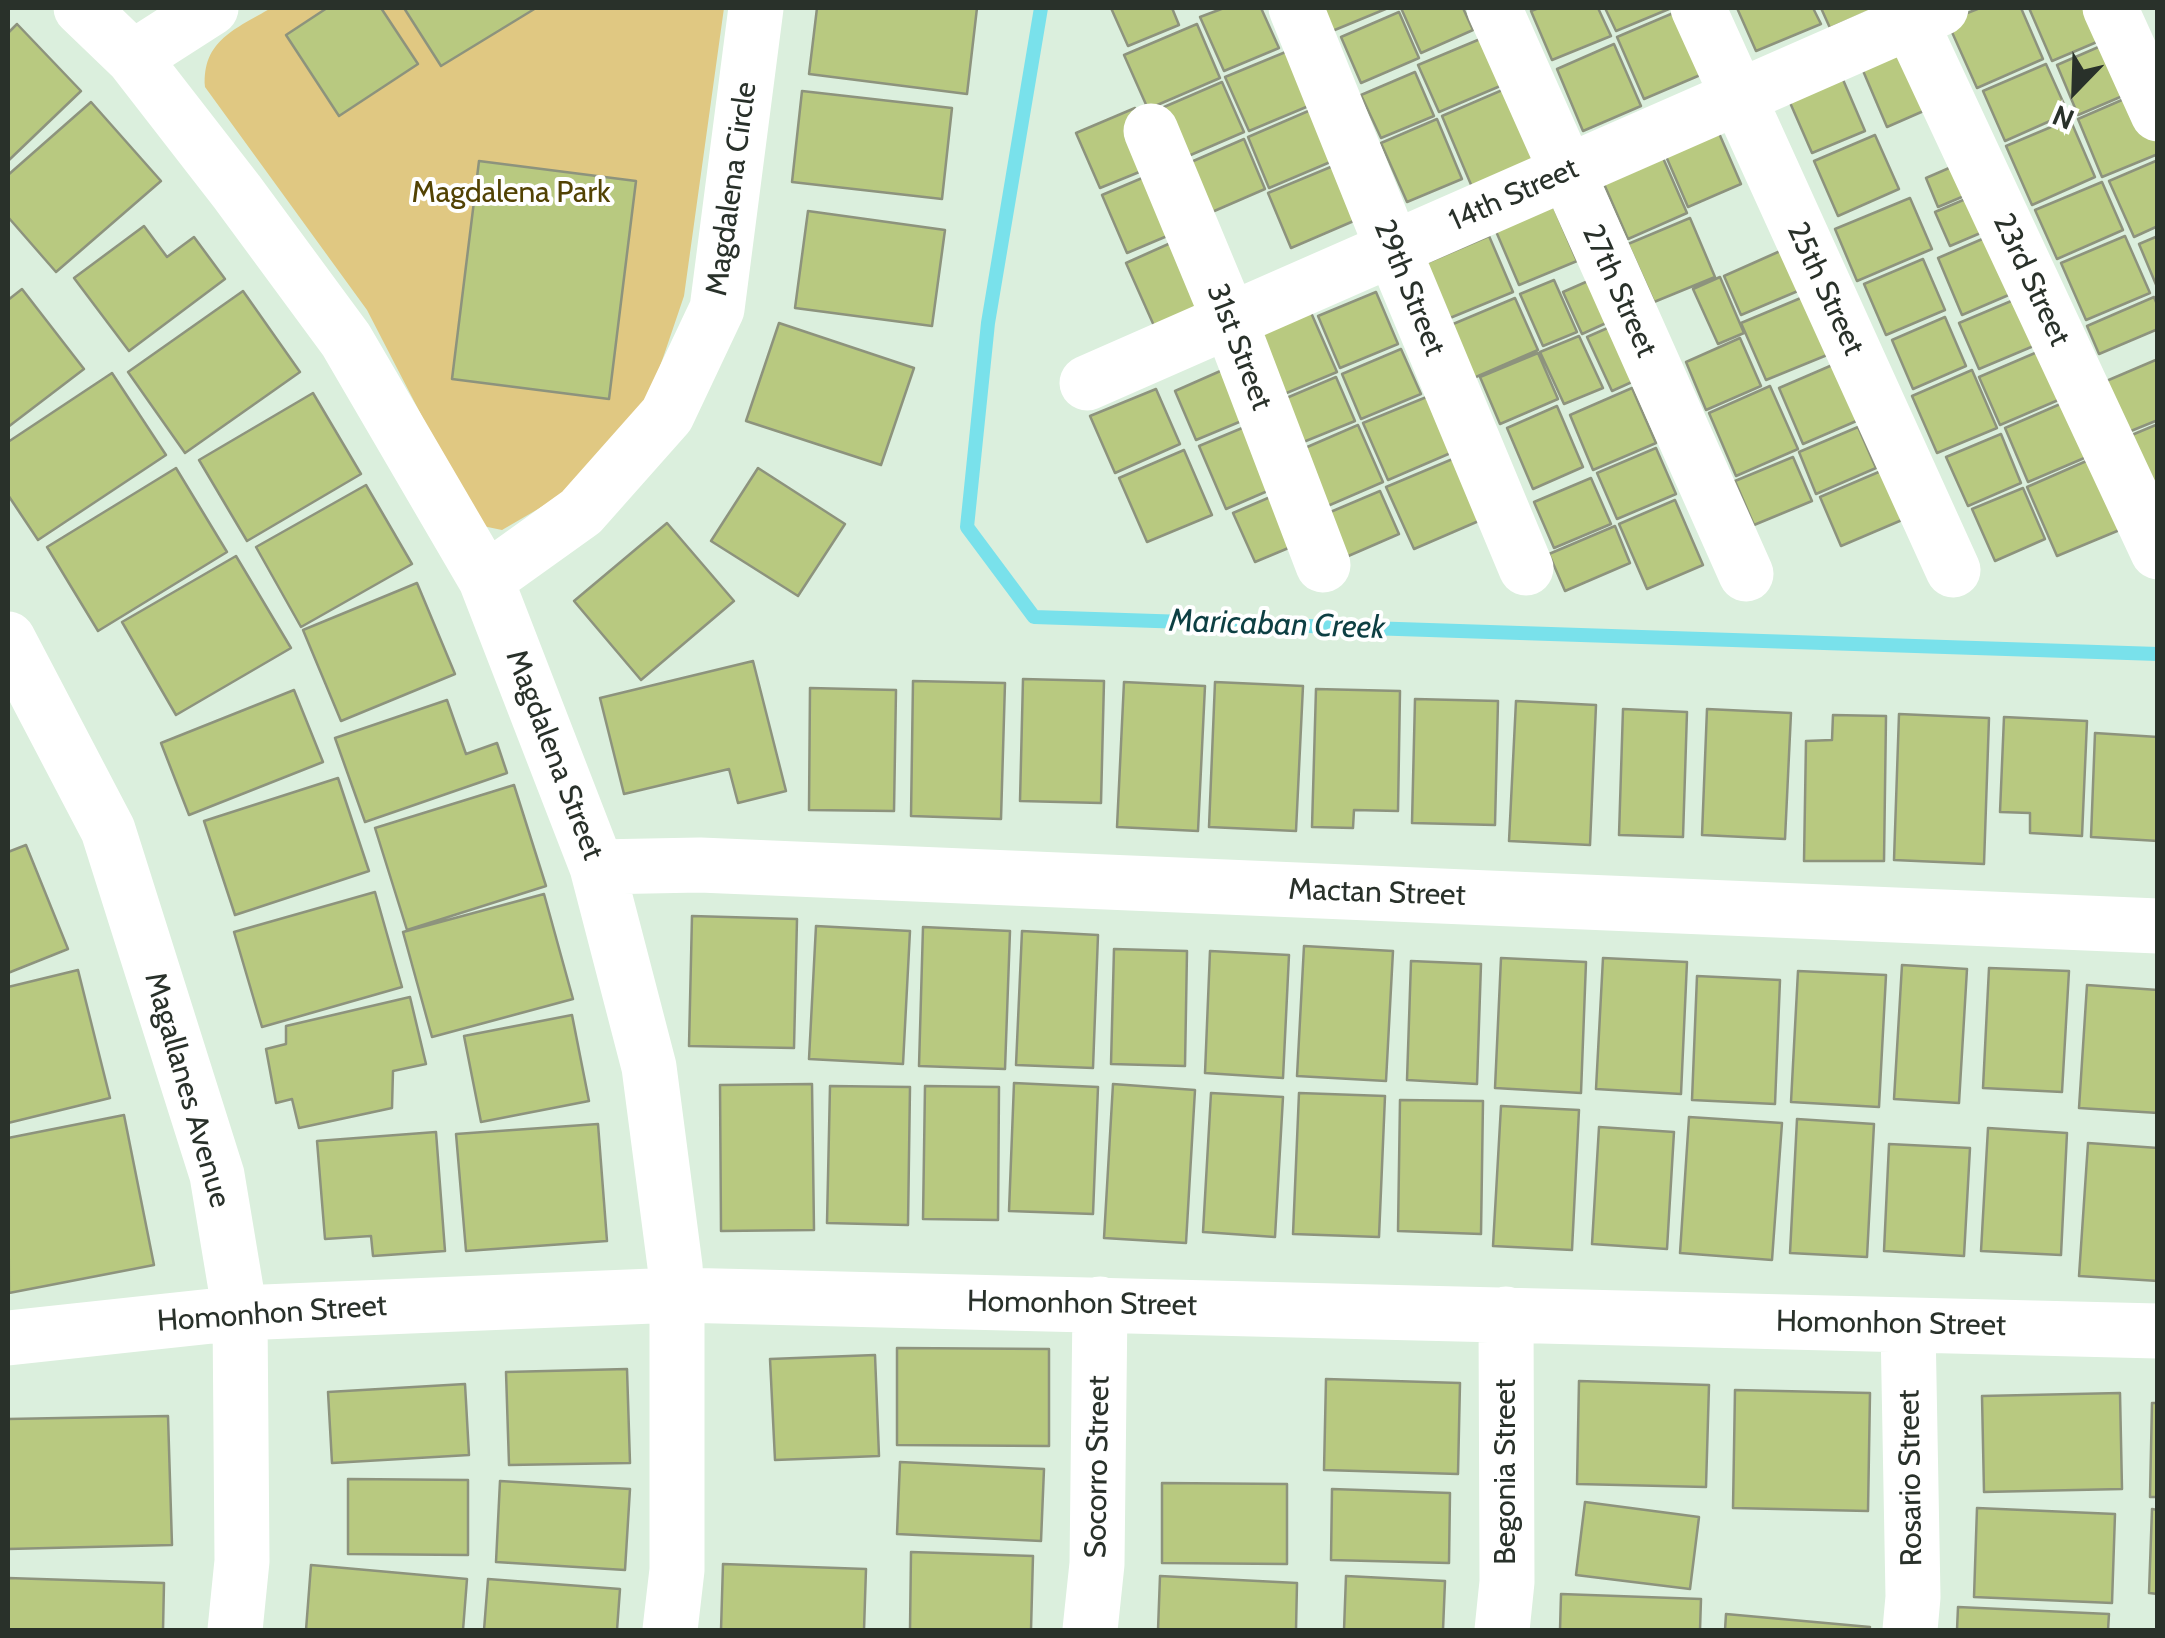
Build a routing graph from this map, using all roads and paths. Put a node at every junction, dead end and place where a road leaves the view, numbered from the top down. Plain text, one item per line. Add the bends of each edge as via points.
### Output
1 (80, 8) edge
2 (211, 8) edge
3 (756, 8) edge
4 (1296, 8) edge
5 (1494, 8) edge
6 (1698, 8) edge
7 (2110, 8) edge
8 (1918, 12) edge
9 (133, 58) junction
10 (1737, 97) junction
11 (2158, 114) edge
12 (1151, 131) dead end
13 (1566, 172) junction
14 (1392, 249) junction
15 (1230, 321) junction
16 (1087, 383) dead end
17 (2158, 552) edge
18 (1323, 565) dead end
19 (1526, 568) dead end
20 (1953, 570) dead end
21 (1746, 574) dead end
22 (486, 580) junction
23 (8, 639) edge
24 (597, 867) junction
25 (2158, 926) edge
26 (677, 1295) junction
27 (1100, 1304) junction
28 (240, 1313) junction
29 (1506, 1314) junction
30 (1908, 1325) junction
31 (2158, 1331) edge
32 (8, 1338) edge
33 (236, 1630) edge
34 (670, 1630) edge
35 (1090, 1630) edge
36 (1502, 1630) edge
37 (1910, 1630) edge

1 - 9 street, Magdalena Street
2 - 9 street
3 - 22 street, Magdalena Circle via 716,308 667,414 581,512
4 - 14 street, 29th Street
5 - 13 street, 27th Street
6 - 10 street, 25th Street
7 - 11 street
8 - 10 street, 14th Street
8 - 17 street, 23rd Street
9 - 22 street, Magdalena Street via 346,340
10 - 13 street, 14th Street
10 - 20 street, 25th Street
12 - 15 street, 31st Street
13 - 14 street, 14th Street
13 - 21 street, 27th Street
14 - 15 street, 14th Street
14 - 19 street, 29th Street
15 - 16 street, 14th Street
15 - 18 street, 31st Street
22 - 24 street, Magdalena Street
23 - 28 street, Magallanes Avenue via 108,830 217,1175
24 - 25 street, Mactan Street via 740,866
24 - 26 street, Magdalena Street via 649,1067
26 - 27 street, Homonhon Street
26 - 28 street, Homonhon Street
26 - 34 street, Magdalena Street via 677,1570
27 - 29 street, Homonhon Street
27 - 35 street, Socorro Street
28 - 32 street, Homonhon Street
28 - 33 street, Magallanes Avenue via 242,1561
29 - 30 street, Homonhon Street
29 - 36 street, Begonia Street
30 - 31 street, Homonhon Street
30 - 37 street, Rosario Street

